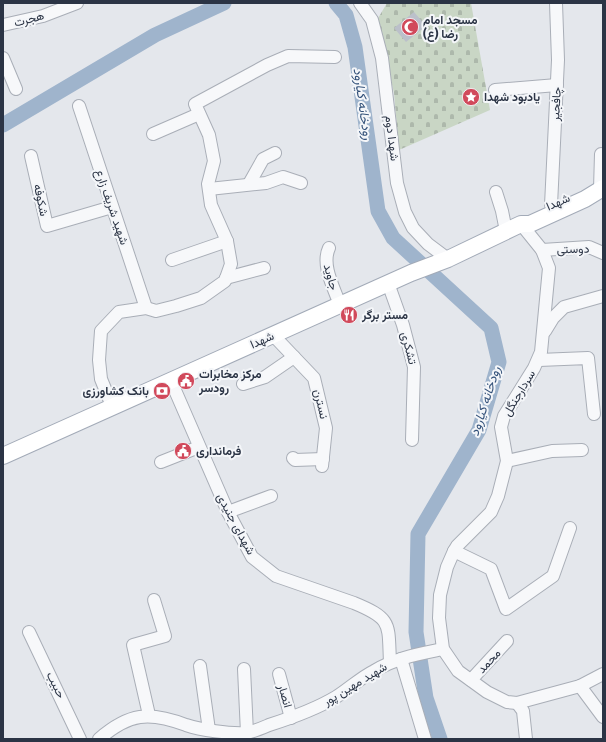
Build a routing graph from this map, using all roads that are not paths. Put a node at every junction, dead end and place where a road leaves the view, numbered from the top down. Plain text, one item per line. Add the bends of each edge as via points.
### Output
1 (77, 3) edge
2 (360, 3) edge
3 (556, 3) edge
4 (3, 26) edge
5 (335, 57) dead end
6 (3, 58) edge
7 (557, 86) junction
8 (16, 89) dead end
9 (495, 90) dead end
10 (79, 106) dead end
11 (197, 109) junction
12 (153, 134) dead end
13 (275, 153) dead end
14 (601, 154) dead end
15 (32, 156) dead end
16 (249, 184) junction
17 (301, 184) dead end
18 (602, 188) edge
19 (209, 189) junction
20 (496, 192) dead end
21 (551, 205) junction
22 (112, 207) junction
23 (521, 224) junction
24 (506, 231) junction
25 (227, 241) junction
26 (329, 248) dead end
27 (542, 250) junction
28 (603, 253) edge
29 (448, 259) junction
30 (172, 260) dead end
31 (264, 268) dead end
32 (226, 278) junction
33 (388, 283) junction
34 (603, 296) edge
35 (340, 305) junction
36 (146, 308) junction
37 (544, 332) junction
38 (273, 335) junction
39 (294, 357) junction
40 (539, 360) junction
41 (171, 381) junction
42 (243, 384) dead end
43 (112, 406) junction
44 (594, 414) dead end
45 (412, 440) dead end
46 (199, 447) junction
47 (582, 450) dead end
48 (3, 456) edge
49 (293, 458) dead end
50 (507, 461) junction
51 (161, 462) dead end
52 (271, 496) dead end
53 (228, 512) junction
54 (570, 528) dead end
55 (454, 551) junction
56 (154, 600) dead end
57 (29, 632) dead end
58 (507, 641) dead end
59 (443, 649) junction
60 (400, 659) junction
61 (200, 666) dead end
62 (244, 669) dead end
63 (278, 674) dead end
64 (603, 674) edge
65 (471, 680) junction
66 (580, 686) junction
67 (517, 703) junction
68 (601, 710) edge
69 (149, 715) junction
70 (291, 718) junction
71 (209, 730) junction
72 (246, 733) junction
73 (226, 735) edge
74 (80, 739) edge
75 (99, 739) edge
76 (425, 739) edge
77 (526, 739) edge

1 - 4 street, هجرت via 43,16
2 - 29 street, شهدا دوم via 372,20 382,58 397,183 405,212 418,234
3 - 7 street, چافجیر
5 - 11 street via 288,56 260,68
6 - 8 street
7 - 9 street
7 - 21 street, چافجیر
10 - 22 street, شهید شریف زارع
11 - 12 street
11 - 19 street via 209,135 214,161
13 - 16 street via 263,159
14 - 18 street
15 - 22 street, شکوفه via 47,226
16 - 17 street via 266,184 283,177
16 - 19 street
18 - 21 main road, شهدا via 581,191
18 - 23 main road, شهدا via 586,199 530,224
19 - 25 street via 211,205
20 - 24 street
21 - 23 main road, شهدا via 528,215
22 - 36 street, شهید شریف زارع
23 - 24 main road, شهدا
23 - 27 street, سردارجنگل
24 - 29 main road, شهدا
25 - 30 street
25 - 32 street via 231,264
26 - 35 street, جاوید via 325,256
27 - 28 street, دوستی via 589,247
27 - 37 street, سردارجنگل via 549,268
29 - 33 main road, شهدا
31 - 32 street
32 - 36 street via 201,298 156,311
33 - 35 main road, شهدا
33 - 45 street, تشکری via 414,367
34 - 37 street via 564,307
35 - 38 main road, شهدا
36 - 43 street via 119,312 100,331 100,380
37 - 40 street, سردارجنگل
38 - 39 street, نسترن
38 - 41 main road, شهدا
39 - 42 street via 265,377
39 - 49 street, نسترن via 314,378 326,428 322,462
40 - 44 street via 588,358
40 - 50 street, سردارجنگل via 504,416 501,427
41 - 43 main road, شهدا
41 - 46 street, شهدای جنیدی
43 - 48 main road, شهدا
46 - 51 street
46 - 53 street, شهدای جنیدی
47 - 50 street via 552,451
50 - 55 street, سردارجنگل via 491,512
52 - 53 street
53 - 60 street, شهدای جنیدی via 252,557 276,576 360,605 385,620
54 - 55 street via 554,576 506,609 492,569
55 - 59 street, سردارجنگل via 440,595
56 - 69 street via 165,636 134,645
57 - 74 street, حبیب
58 - 65 street, محمد
59 - 60 street, شهید مهین پور
59 - 65 street via 458,670
60 - 70 street, شهید مهین پور via 374,670 335,697
60 - 76 street
61 - 71 street
62 - 72 street
63 - 70 street, انصار
64 - 66 street
65 - 67 street via 486,692 507,702
66 - 67 street
66 - 68 street
67 - 77 street via 523,711
69 - 71 street, شهید مهین پور via 174,719 186,725
69 - 75 street, شهید مهین پور via 134,717
70 - 72 street, شهید مهین پور
71 - 73 street, شهید مهین پور
72 - 73 street, شهید مهین پور

